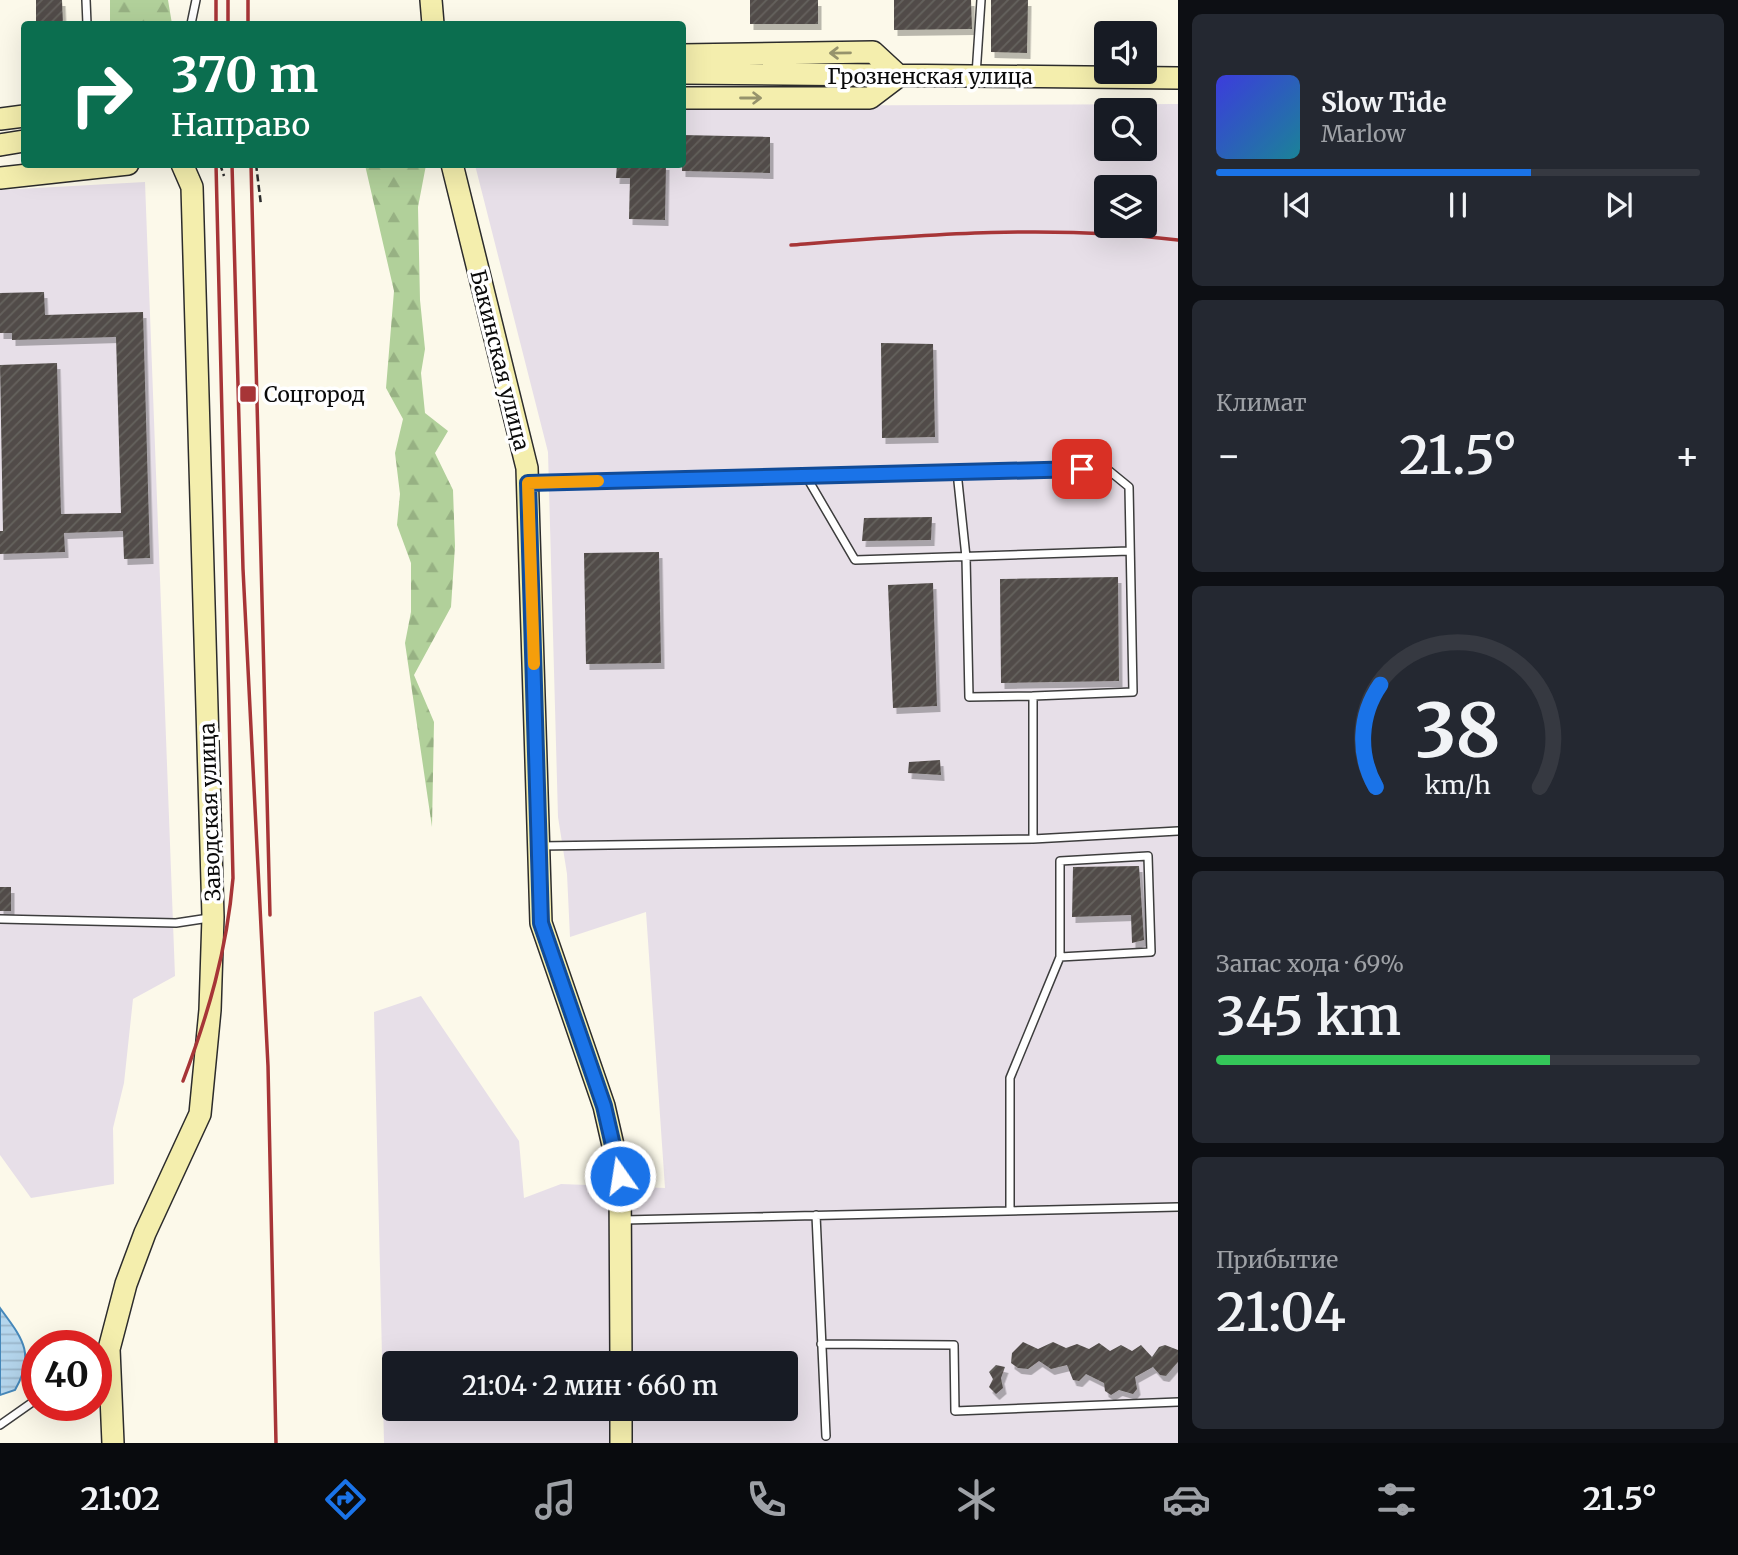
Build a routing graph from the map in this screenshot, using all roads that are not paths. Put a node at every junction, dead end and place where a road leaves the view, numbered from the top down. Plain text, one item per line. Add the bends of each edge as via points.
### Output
1 (86, 0) edge
2 (196, 0) edge
3 (431, 0) edge
4 (981, 0) edge
5 (87, 21) edge
6 (192, 21) edge
7 (433, 21) edge
8 (686, 55) edge
9 (686, 73) edge
10 (899, 76) junction
11 (975, 76) junction
12 (1178, 78) edge
13 (686, 98) edge
14 (21, 116) edge
15 (0, 119) edge
16 (21, 142) edge
17 (0, 145) edge
18 (91, 168) edge
19 (184, 168) edge
20 (453, 168) edge
21 (0, 178) edge
22 (957, 472) junction
23 (806, 476) junction
24 (528, 483) junction
25 (1129, 551) junction
26 (966, 557) junction
27 (1033, 696) junction
28 (1178, 831) edge
29 (1033, 839) junction
30 (539, 846) junction
31 (213, 917) junction
32 (0, 919) edge
33 (1060, 957) junction
34 (1178, 1207) edge
35 (1010, 1211) junction
36 (816, 1215) junction
37 (620, 1220) junction
38 (821, 1344) junction
39 (621, 1351) edge
40 (1178, 1402) edge
41 (21, 1410) edge
42 (621, 1421) edge
43 (0, 1425) edge
44 (825, 1436) dead end
45 (113, 1443) edge
46 (621, 1443) edge

1 - 5 lane
2 - 6 lane
3 - 7 street
4 - 11 lane
10 -> 8 street via 873,52
9 - 10 street, Грозненская улица
10 - 11 street, Грозненская улица
13 -> 10 street via 870,98
11 - 12 street, Грозненская улица
14 - 15 street
16 - 17 street
18 - 21 street
19 - 31 street, Заводская улица via 192,187
20 - 24 street, Бакинская улица
22 - 23 lane
22 - 25 lane via 1107,469 1129,487
22 - 26 lane
23 - 24 lane
23 - 26 lane via 855,561
24 - 30 street, Бакинская улица
25 - 26 lane
25 - 27 lane via 1133,692
26 - 27 lane via 969,697
27 - 29 lane
28 - 29 lane
29 - 30 lane
30 - 37 street, Бакинская улица via 541,923 604,1106 620,1176
31 - 32 lane via 176,923
31 - 45 street, Заводская улица via 200,1114 145,1233 106,1352
33 - 33 lane via 1060,861 1148,856 1151,952
33 - 35 lane via 1010,1079
34 - 35 lane
35 - 36 lane
36 - 37 lane
36 - 38 lane
37 - 39 street, Бакинская улица
38 - 40 lane via 954,1345 955,1411
38 - 44 lane
41 - 43 lane
42 - 46 street

